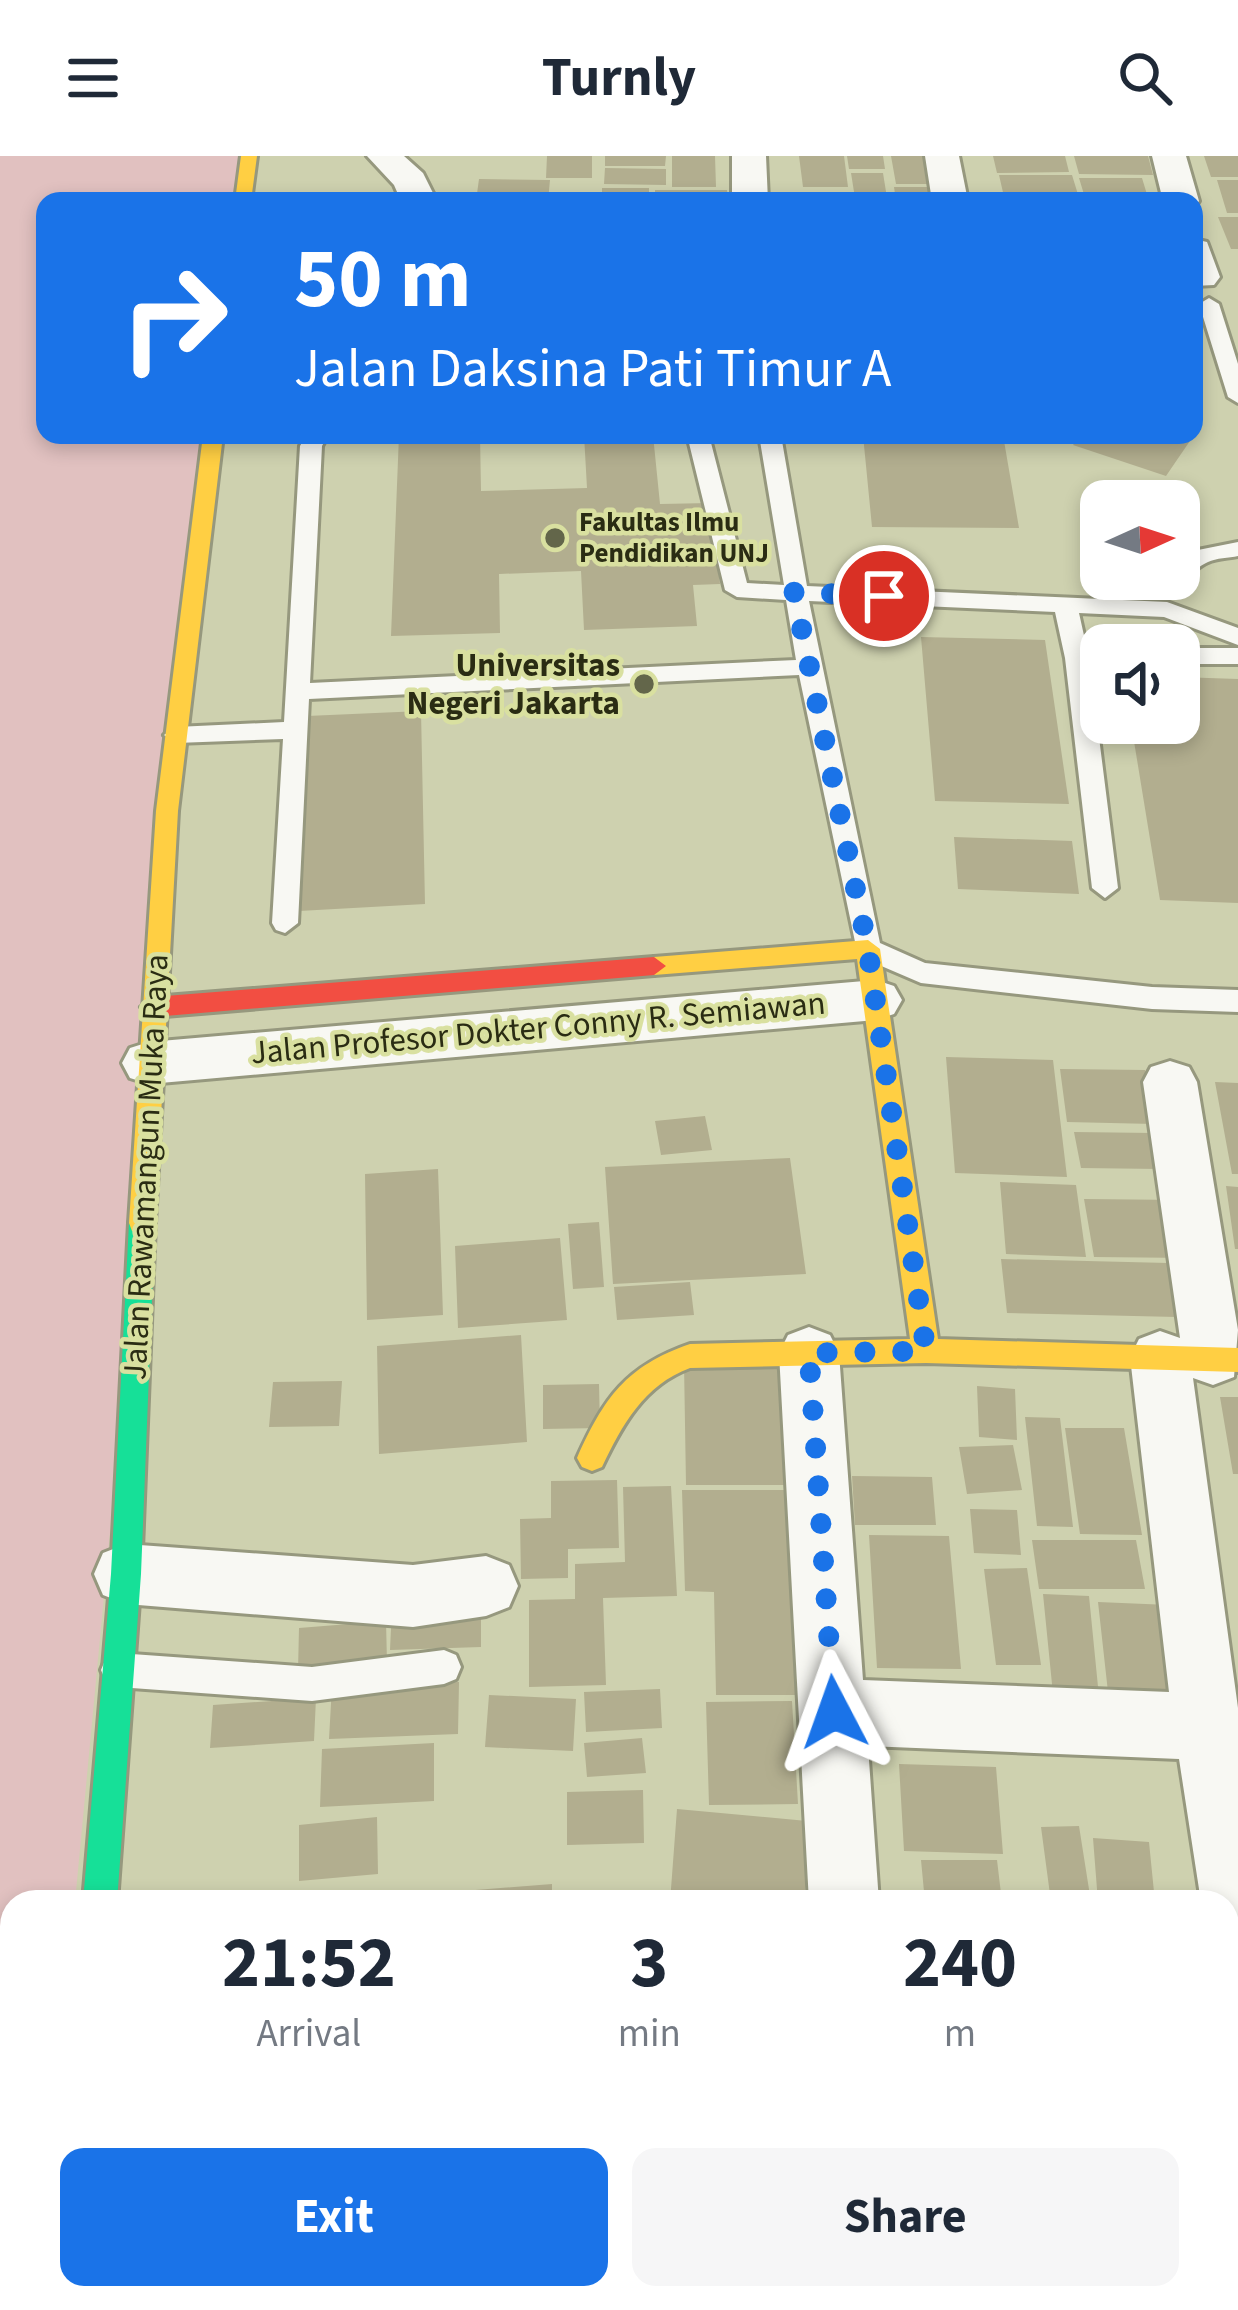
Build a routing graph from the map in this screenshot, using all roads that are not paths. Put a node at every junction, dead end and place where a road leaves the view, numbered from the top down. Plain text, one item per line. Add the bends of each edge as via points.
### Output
1 (249, 156) edge
2 (384, 156) edge
3 (749, 156) edge
4 (942, 156) edge
5 (1169, 156) edge
6 (244, 192) edge
7 (415, 192) edge
8 (750, 192) edge
9 (948, 192) edge
10 (1179, 192) edge
11 (1203, 286) edge
12 (1203, 293) edge
13 (1238, 305) edge
14 (1238, 397) edge
15 (213, 444) edge
16 (312, 444) edge
17 (700, 444) edge
18 (771, 444) edge
19 (1238, 548) edge
20 (1200, 557) edge
21 (794, 592) junction
22 (1169, 600) edge
23 (1065, 605) junction
24 (1167, 610) junction
25 (1238, 637) edge
26 (1080, 638) edge
27 (1200, 656) edge
28 (1238, 656) edge
29 (808, 667) junction
30 (294, 692) junction
31 (292, 730) junction
32 (176, 735) junction
33 (1095, 744) edge
34 (1105, 887) dead end
35 (285, 923) dead end
36 (921, 973) junction
37 (872, 975) junction
38 (327, 993) junction
39 (1238, 1001) edge
40 (153, 1007) junction
41 (326, 1045) junction
42 (148, 1063) junction
43 (1170, 1082) dead end
44 (926, 1351) junction
45 (809, 1353) junction
46 (1204, 1358) edge
47 (592, 1458) dead end
48 (126, 1574) junction
49 (486, 1586) dead end
50 (444, 1667) dead end
51 (118, 1670) junction
52 (834, 1712) junction
53 (1208, 1727) junction
54 (101, 1890) edge
55 (843, 1890) edge
56 (1235, 1890) edge

1 - 6 street
2 - 7 street
3 - 8 street
4 - 9 street
5 - 10 street
11 - 13 lane
12 - 14 lane
15 - 32 street, Jalan Rawamangun Muka Raya
16 - 30 lane
17 - 21 lane via 737,590
18 - 21 lane
19 - 20 lane
21 - 23 lane
21 - 29 lane
22 - 24 lane
23 - 24 lane
23 - 26 lane
24 - 25 lane
27 - 28 lane
29 - 30 lane
29 - 37 lane
30 - 31 lane
31 - 32 lane
31 - 35 lane
32 - 40 street, Jalan Rawamangun Muka Raya
33 - 34 lane
36 - 37 lane
36 - 37 lane
36 - 39 lane
37 - 38 street, Jalan Profesor Dokter Conny R. Semiawan
37 - 41 street, Jalan Profesor Dokter Conny R. Semiawan
37 - 44 street
38 - 40 street, Jalan Profesor Dokter Conny R. Semiawan
38 - 41 street
40 - 42 street, Jalan Rawamangun Muka Raya
41 - 42 street, Jalan Profesor Dokter Conny R. Semiawan
42 - 48 street, Jalan Rawamangun Muka Raya
43 - 46 street
44 - 45 street
44 - 46 street
45 - 47 street via 669,1359 635,1384
45 - 52 street
46 - 53 street
48 - 49 street via 413,1596
48 - 51 street, Jalan Rawamangun Muka Raya
50 - 51 lane via 312,1684
51 - 54 street, Jalan Rawamangun Muka Raya
52 - 53 street
52 - 55 street
53 - 56 street

